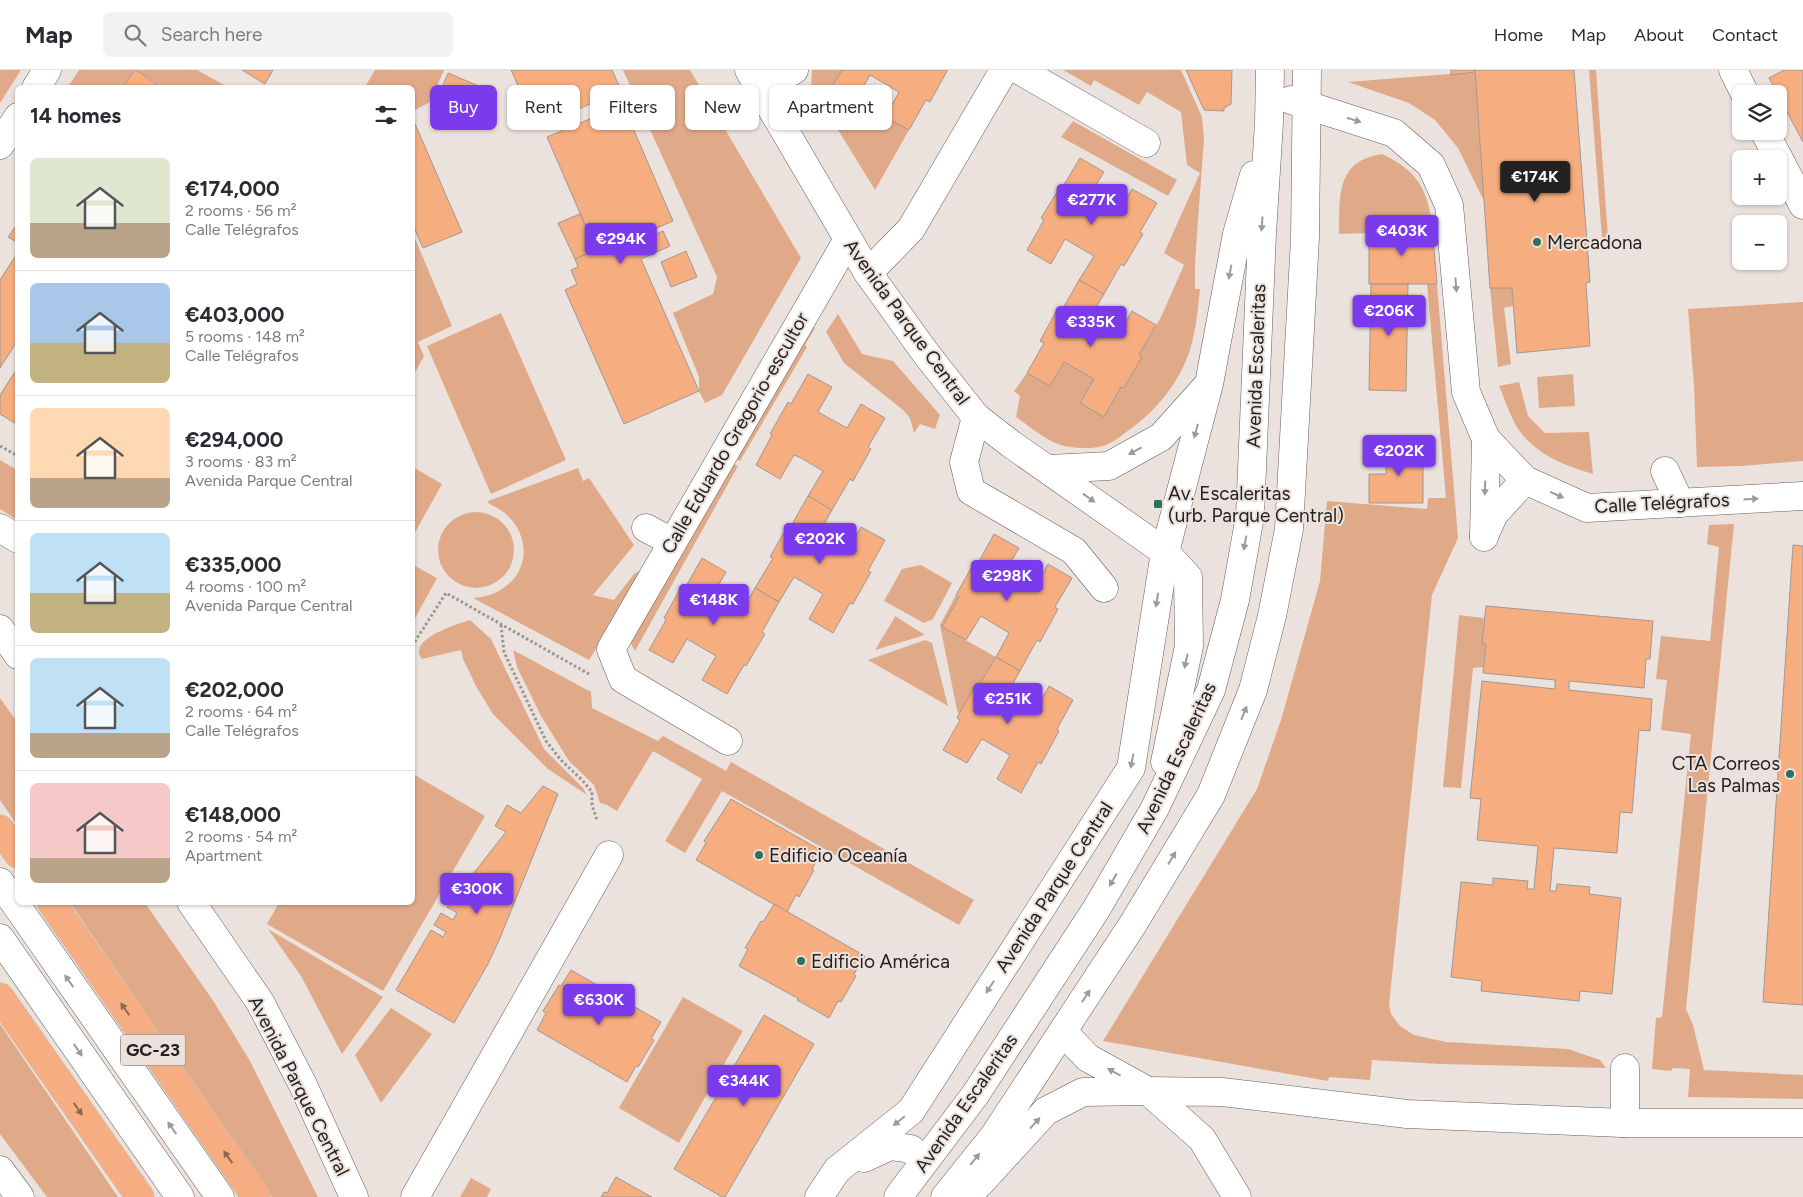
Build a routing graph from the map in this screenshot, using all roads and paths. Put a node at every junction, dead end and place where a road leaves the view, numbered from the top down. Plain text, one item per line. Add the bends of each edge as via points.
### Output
1 (47, 70) edge
2 (794, 70) edge
3 (1004, 70) edge
4 (1019, 70) edge
5 (1307, 70) edge
6 (1733, 70) edge
7 (755, 80) edge
8 (1270, 82) edge
9 (38, 85) edge
10 (1740, 85) edge
11 (1308, 105) junction
12 (15, 122) edge
13 (1269, 123) junction
14 (1146, 143) dead end
15 (0, 145) edge
16 (1787, 174) edge
17 (1803, 205) edge
18 (848, 240) junction
19 (868, 273) junction
20 (1209, 384) junction
21 (976, 417) junction
22 (1486, 439) junction
23 (0, 446) edge
24 (15, 454) edge
25 (1049, 469) junction
26 (1665, 471) dead end
27 (1525, 480) junction
28 (1803, 496) edge
29 (1680, 502) junction
30 (0, 528) edge
31 (646, 528) dead end
32 (15, 537) edge
33 (672, 542) junction
34 (1165, 552) junction
35 (1104, 588) dead end
36 (501, 625) junction
37 (0, 629) edge
38 (415, 641) edge
39 (15, 650) edge
40 (591, 675) dead end
41 (728, 741) dead end
42 (1155, 808) junction
43 (597, 820) dead end
44 (0, 829) edge
45 (15, 850) edge
46 (609, 855) dead end
47 (0, 882) edge
48 (15, 903) edge
49 (16, 905) edge
50 (53, 905) edge
51 (192, 905) edge
52 (0, 938) edge
53 (0, 997) edge
54 (1063, 1032) junction
55 (1625, 1068) dead end
56 (1148, 1091) junction
57 (1623, 1123) junction
58 (1803, 1123) edge
59 (924, 1162) junction
60 (0, 1170) edge
61 (837, 1170) junction
62 (20, 1197) edge
63 (140, 1197) edge
64 (180, 1197) edge
65 (220, 1197) edge
66 (256, 1197) edge
67 (354, 1197) edge
68 (415, 1197) edge
69 (819, 1197) edge
70 (898, 1197) edge
71 (945, 1197) edge
72 (966, 1197) edge
73 (1237, 1197) edge

1 - 9 street
2 - 7 street
3 - 19 street via 911,229
4 - 14 street
5 - 11 street, Avenida Escaleritas
6 - 10 street
7 - 18 street, Avenida Parque Central
8 - 11 street, Calle Telégrafos
8 - 13 street, Avenida Escaleritas
11 -> 22 street, Calle Telégrafos via 1394,134 1431,165 1449,205 1466,392
54 -> 11 street, Avenida Escaleritas via 1211,795 1253,690 1289,530 1306,238
12 - 15 street
13 -> 20 street, Avenida Parque Central via 1237,234
13 -> 42 street, Avenida Escaleritas via 1248,525 1236,600 1211,690
16 - 17 street
18 - 19 street, Avenida Parque Central
18 - 33 street, Calle Eduardo Gregorio-escultor
19 - 21 street, Avenida Parque Central
20 -> 25 street via 1161,437 1109,466
20 -> 34 street, Avenida Parque Central
21 - 25 street, Avenida Parque Central
21 - 35 street via 964,462 971,491 1074,551
22 - 27 street, Calle Telégrafos
22 -> 27 street via 1484,537 1494,514
23 - 24 path
25 -> 34 street, Avenida Parque Central
26 - 29 street
27 -> 29 street, Calle Telégrafos via 1587,508
29 -> 28 street, Calle Telégrafos
30 - 32 street
31 - 33 street
33 - 41 street, Calle Eduardo Gregorio-escultor via 611,649 623,679
34 -> 42 street, Avenida Parque Central via 1188,577 1189,646
34 -> 61 street, Avenida Parque Central via 1131,768 911,1111
36 - 38 path via 446,594
36 - 40 path
36 - 43 path via 504,652 546,741 592,792
37 - 39 street
42 -> 59 street, Avenida Escaleritas via 1097,908 980,1087
44 - 45 highway
46 - 68 street
48 -> 47 street, GC-23
65 -> 49 street, GC-23
66 -> 50 highway, GC-23
51 - 67 street, Avenida Parque Central via 260,1002 303,1085
52 -> 64 street, GC-23
53 -> 63 highway
56 -> 54 street via 1088,1058
71 -> 54 street, Avenida Escaleritas via 994,1136
55 - 57 street
56 - 57 street via 1222,1092 1407,1114
72 -> 56 street via 1046,1111 1083,1092
56 - 73 street via 1202,1139
57 - 58 street
59 - 61 street via 911,1149 890,1146
59 - 70 street, Avenida Escaleritas
60 - 62 street
61 - 69 street, Avenida Parque Central

